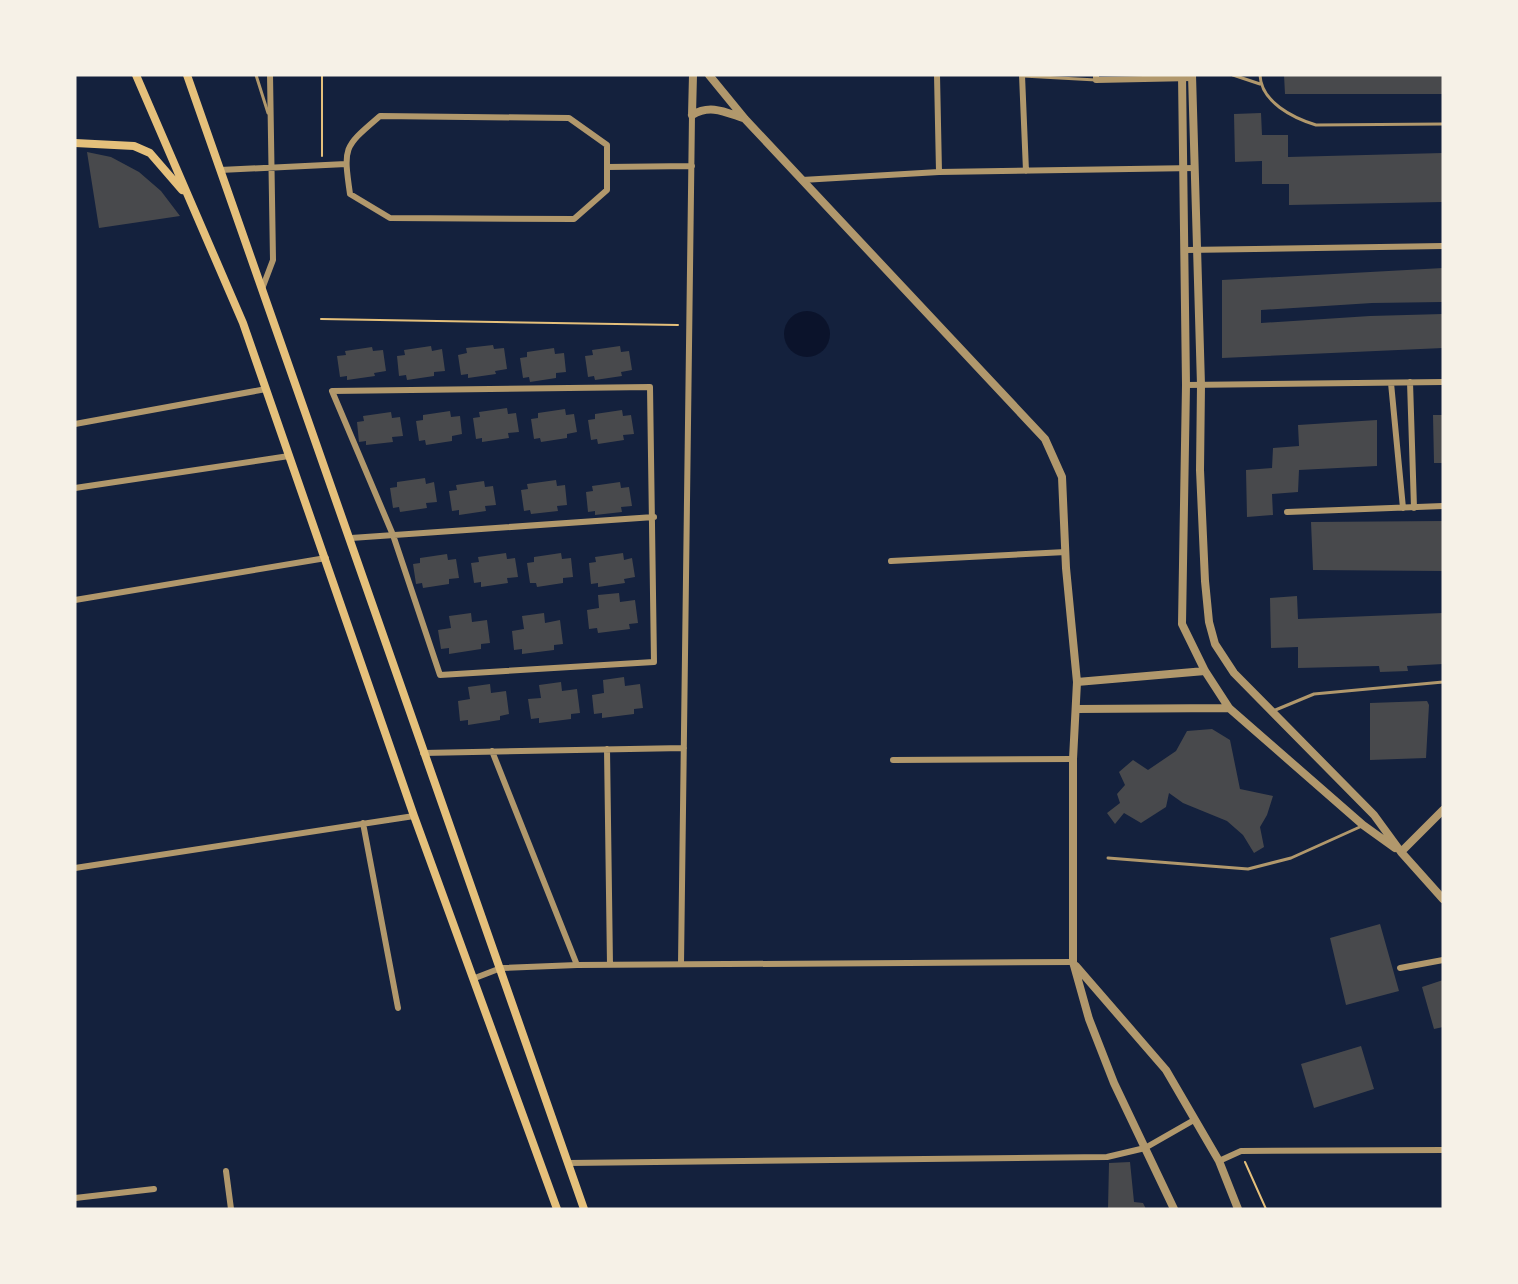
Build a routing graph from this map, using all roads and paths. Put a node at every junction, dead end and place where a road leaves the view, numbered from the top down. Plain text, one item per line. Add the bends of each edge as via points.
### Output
1 (136, 75) edge
2 (187, 75) edge
3 (255, 75) edge
4 (270, 75) edge
5 (322, 75) edge
6 (693, 75) edge
7 (709, 75) edge
8 (937, 75) edge
9 (1233, 75) edge
10 (1260, 75) edge
11 (1022, 76) edge
12 (1192, 76) edge
13 (1096, 77) edge
14 (1182, 77) edge
15 (1260, 84) junction
16 (692, 115) junction
17 (269, 116) junction
18 (745, 119) junction
19 (1443, 124) edge
20 (75, 143) edge
21 (346, 164) junction
22 (322, 166) junction
23 (692, 166) junction
24 (607, 167) junction
25 (1185, 168) junction
26 (1195, 168) junction
27 (270, 169) junction
28 (220, 170) junction
29 (1026, 171) junction
30 (939, 172) junction
31 (802, 180) junction
32 (187, 196) junction
33 (1443, 246) edge
34 (1197, 249) junction
35 (1186, 250) junction
36 (262, 289) junction
37 (321, 320) dead end
38 (689, 325) junction
39 (1410, 382) junction
40 (1443, 382) edge
41 (1391, 383) junction
42 (1186, 385) junction
43 (1201, 385) junction
44 (266, 389) junction
45 (75, 424) edge
46 (290, 456) junction
47 (75, 488) edge
48 (1443, 506) edge
49 (1403, 508) junction
50 (1414, 508) junction
51 (1287, 512) dead end
52 (654, 517) junction
53 (393, 535) junction
54 (351, 538) junction
55 (1066, 552) junction
56 (326, 558) junction
57 (891, 561) dead end
58 (75, 600) edge
59 (1205, 670) junction
60 (1077, 682) junction
61 (1443, 682) edge
62 (1229, 708) junction
63 (1077, 709) junction
64 (1273, 711) junction
65 (684, 748) junction
66 (607, 749) junction
67 (492, 751) junction
68 (423, 753) junction
69 (1072, 759) junction
70 (893, 760) dead end
71 (1443, 810) edge
72 (414, 816) junction
73 (363, 823) junction
74 (1364, 825) junction
75 (1401, 852) junction
76 (1108, 858) dead end
77 (75, 868) edge
78 (1443, 887) edge
79 (1433, 890) junction
80 (1443, 899) edge
81 (1443, 960) edge
82 (1073, 962) junction
83 (681, 964) junction
84 (577, 965) junction
85 (610, 965) junction
86 (501, 968) junction
87 (1400, 968) dead end
88 (475, 978) junction
89 (398, 1008) dead end
90 (1194, 1120) junction
91 (1145, 1148) junction
92 (1443, 1150) edge
93 (1241, 1151) junction
94 (1219, 1161) junction
95 (568, 1163) junction
96 (226, 1171) dead end
97 (154, 1189) dead end
98 (75, 1198) edge
99 (231, 1209) edge
100 (557, 1209) edge
101 (584, 1209) edge
102 (1174, 1209) edge
103 (1238, 1209) edge
104 (1266, 1209) edge

1 - 32 main road
2 - 28 main road
3 - 17 lane
4 - 17 street
5 - 22 path
6 - 16 street
7 - 18 street
8 - 30 street
9 - 15 lane
10 - 15 lane
11 - 13 lane
11 - 29 street
12 - 14 street
12 - 26 street
13 - 14 street
14 - 25 street
15 - 19 lane via 1280,107 1316,125
16 - 18 street via 703,108
16 - 23 street
17 - 27 street
18 - 31 street
20 - 32 main road via 134,146 150,153
21 - 22 street
21 - 24 street via 350,142 380,117 569,118 607,145
21 - 24 street via 350,194 390,218 574,219 607,190
22 - 27 street
23 - 24 street
23 - 38 street
25 - 26 street
25 - 29 street
25 - 35 street
26 - 34 street
27 - 28 street
27 - 36 street via 273,260
28 - 36 main road
29 - 30 street
30 - 31 street
31 - 55 street via 1045,439 1062,477
32 - 44 main road via 243,323
33 - 34 street
34 - 35 street
34 - 43 street
35 - 42 street
36 - 54 main road
37 - 38 path
38 - 65 street
39 - 40 street
39 - 41 street
39 - 50 street
41 - 43 street
41 - 49 street
42 - 43 street
42 - 59 street via 1182,624
43 - 64 street via 1200,470 1209,622 1215,644 1234,673
44 - 45 street
44 - 46 main road
46 - 47 street
46 - 56 main road
48 - 50 street
49 - 50 street
49 - 51 street
52 - 53 street
52 - 53 street via 654,662 440,675
52 - 53 street via 650,387 332,391
53 - 54 street
54 - 68 main road
55 - 57 street
55 - 60 street
56 - 58 street
56 - 72 main road
59 - 60 street
59 - 62 street
60 - 63 street
61 - 64 lane via 1314,694
62 - 63 street
62 - 74 street
63 - 69 street
64 - 75 street via 1374,815
65 - 66 street
65 - 83 street
66 - 67 street
66 - 85 street
67 - 68 street
67 - 84 street
68 - 86 main road
69 - 70 street
69 - 82 street
71 - 75 street
72 - 73 street
72 - 88 main road
73 - 77 street
73 - 89 street
74 - 75 street
74 - 76 lane via 1291,858 1248,869
75 - 79 street
78 - 79 street
79 - 80 street
81 - 87 street
82 - 83 street
82 - 90 street via 1166,1070
82 - 91 street via 1089,1019
83 - 85 street
84 - 85 street
84 - 86 street
86 - 88 street
86 - 95 main road
88 - 100 main road
90 - 91 street
90 - 94 street
91 - 95 street via 1107,1157
91 - 102 street
92 - 93 street
93 - 94 street
93 - 104 path
94 - 103 street
95 - 101 main road
96 - 99 street
97 - 98 street

